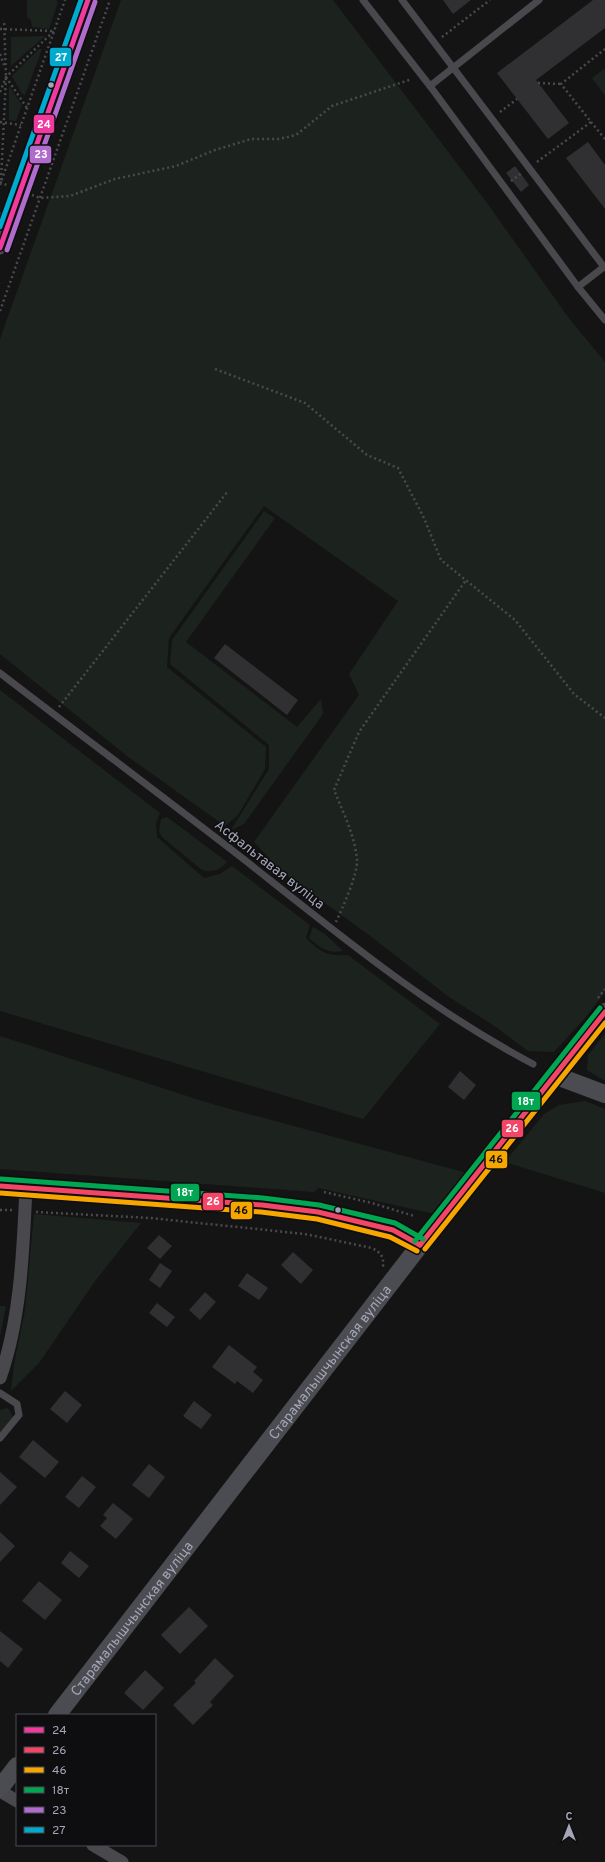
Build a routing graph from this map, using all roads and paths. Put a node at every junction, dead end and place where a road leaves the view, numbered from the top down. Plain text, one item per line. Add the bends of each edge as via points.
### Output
1 (88, 0) edge
2 (110, 0) edge
3 (363, 0) edge
4 (402, 0) edge
5 (490, 0) edge
6 (539, 0) edge
7 (64, 1) edge
8 (4, 20) dead end
9 (0, 29) edge
10 (4, 29) junction
11 (54, 31) junction
12 (442, 37) dead end
13 (605, 49) edge
14 (0, 54) edge
15 (5, 67) junction
16 (454, 68) junction
17 (422, 75) junction
18 (6, 77) junction
19 (538, 83) dead end
20 (561, 84) junction
21 (430, 86) junction
22 (0, 92) edge
23 (517, 99) dead end
24 (27, 108) junction
25 (500, 112) dead end
26 (5, 121) junction
27 (0, 122) edge
28 (591, 122) junction
29 (21, 125) junction
30 (605, 140) edge
31 (529, 168) junction
32 (0, 183) edge
33 (504, 186) junction
34 (40, 198) junction
35 (5, 217) edge
36 (0, 248) edge
37 (604, 267) edge
38 (578, 287) junction
39 (0, 311) edge
40 (605, 320) edge
41 (215, 369) dead end
42 (228, 491) dead end
43 (466, 580) junction
44 (0, 673) edge
45 (53, 714) junction
46 (605, 718) edge
47 (332, 929) junction
48 (605, 1012) edge
49 (533, 1064) dead end
50 (554, 1075) junction
51 (605, 1094) edge
52 (0, 1186) edge
53 (26, 1187) junction
54 (324, 1192) dead end
55 (0, 1210) edge
56 (25, 1211) junction
57 (414, 1216) dead end
58 (420, 1245) junction
59 (383, 1268) dead end
60 (0, 1378) edge
61 (0, 1393) edge
62 (0, 1438) edge
63 (58, 1714) edge
64 (16, 1767) edge
65 (0, 1788) edge
66 (0, 1791) edge
67 (16, 1800) edge
68 (95, 1846) edge
69 (122, 1862) edge

1 - 35 street
2 - 34 path
3 - 17 lane
4 - 16 lane
5 - 12 path
6 - 16 lane
7 - 11 path
8 - 10 path
9 - 10 path
10 - 11 path
10 - 15 path
11 - 18 path
11 - 24 path
13 - 20 path
14 - 15 path
15 - 18 path
16 - 21 lane
16 - 31 lane
17 - 21 lane
17 - 34 path via 332,106 296,135 278,139 250,139 214,150 176,166 115,179 70,196
18 - 22 path
18 - 24 path
18 - 26 path
19 - 20 path
20 - 28 path
21 - 33 lane
23 - 25 path
24 - 29 path
26 - 27 path
26 - 29 path
26 - 32 path
28 - 30 path
28 - 31 path
29 - 32 path
31 - 33 path
31 - 37 lane
33 - 38 lane
34 - 39 path
35 - 36 street
37 - 38 lane
38 - 40 lane
41 - 43 path via 305,403 367,455 398,468 424,518 441,560
42 - 45 path
43 - 46 path via 515,620 574,694
43 - 47 path via 360,732 334,790 350,832 357,862 346,900
44 - 45 lane, Асфальтавая вуліца
45 - 47 lane, Асфальтавая вуліца
47 - 49 lane, Асфальтавая вуліца via 436,1006
48 - 50 main road, Старамалышчынская вуліца
50 - 51 main road
50 - 58 main road, Старамалышчынская вуліца
52 - 53 main road
53 - 56 street
53 - 58 main road via 262,1205 318,1212 393,1230
54 - 57 path
55 - 56 path
56 - 59 path via 150,1218 305,1234 372,1248 381,1253 384,1260
56 - 60 street via 18,1301 6,1362
58 - 63 main road, Старамалышчынская вуліца
61 - 62 lane via 17,1404 19,1415
64 - 65 main road
66 - 67 street
68 - 69 street

